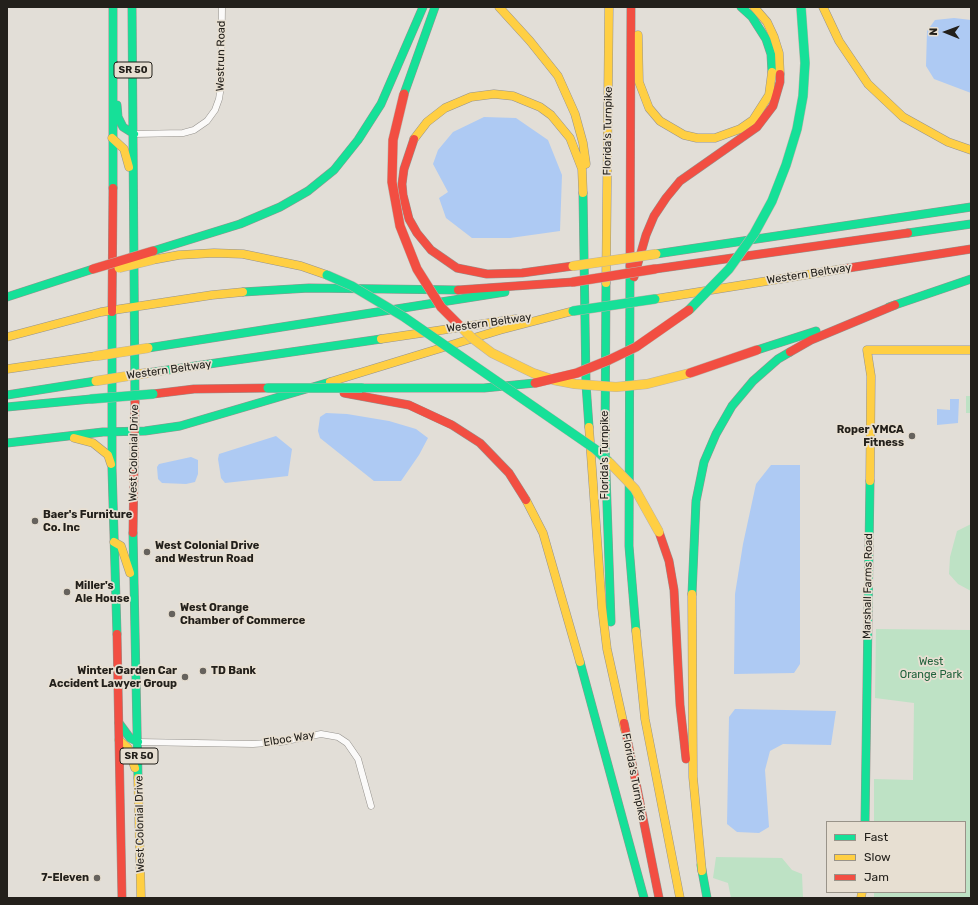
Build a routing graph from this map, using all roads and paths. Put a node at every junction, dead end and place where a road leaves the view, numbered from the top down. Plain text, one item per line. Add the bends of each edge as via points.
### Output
1 (110, 7) edge
2 (113, 7) edge
3 (133, 7) edge
4 (222, 7) edge
5 (423, 7) edge
6 (435, 7) edge
7 (499, 7) edge
8 (609, 7) edge
9 (630, 7) edge
10 (635, 7) edge
11 (741, 7) edge
12 (754, 7) edge
13 (801, 7) edge
14 (823, 7) edge
15 (113, 62) junction
16 (134, 134) junction
17 (112, 138) junction
18 (971, 150) edge
19 (133, 188) junction
20 (971, 207) edge
21 (971, 224) edge
22 (586, 234) junction
23 (971, 249) edge
24 (152, 255) junction
25 (971, 280) edge
26 (573, 282) junction
27 (630, 291) junction
28 (7, 297) edge
29 (895, 305) junction
30 (133, 306) junction
31 (113, 310) junction
32 (572, 311) junction
33 (7, 337) edge
34 (971, 350) edge
35 (7, 369) edge
36 (268, 388) junction
37 (7, 395) edge
38 (7, 407) edge
39 (113, 432) junction
40 (134, 432) junction
41 (69, 437) junction
42 (7, 443) edge
43 (112, 468) junction
44 (114, 542) junction
45 (135, 597) junction
46 (119, 723) junction
47 (625, 730) junction
48 (119, 740) junction
49 (138, 742) junction
50 (139, 784) junction
51 (371, 806) dead end
52 (865, 821) edge
53 (702, 871) junction
54 (122, 898) edge
55 (141, 898) edge
56 (644, 898) edge
57 (659, 898) edge
58 (680, 898) edge
59 (707, 898) edge

1 - 15 main road
2 - 15 main road, West Colonial Drive / SR 50
3 - 16 main road, West Colonial Drive / SR 50
4 - 16 street, Westrun Road via 221,86 219,99 211,116 194,130 183,134
5 - 24 main road via 381,104 358,140 334,170 308,191 273,210
6 - 29 main road, bridge via 404,94 393,140 392,182 400,226 417,269 441,307 472,338 492,352 533,373 575,384 616,387 658,382 693,372
7 - 22 main road via 552,67 573,108 586,165
8 - 47 main road, Florida's Turnpike via 606,504 610,610
9 - 27 main road, Florida's Turnpike
10 - 11 main road via 639,82 643,96 660,121 684,135 697,138 721,137 740,129 753,120 769,95 772,81 771,54 758,25
12 - 27 main road via 766,22 779,53 780,82 773,106 757,127 680,181 666,198 646,235
13 - 36 main road, bridge via 805,63 803,96 797,129 772,201 754,234 729,269 704,296 662,331 609,360 577,373 535,383 484,388
14 - 18 main road via 839,41 868,84 903,117 948,142
15 - 16 main road via 118,117 123,126
15 - 17 main road, West Colonial Drive / SR 50
16 - 19 main road, West Colonial Drive / SR 50
17 - 19 main road via 127,154
17 - 31 main road, West Colonial Drive / SR 50
19 - 30 main road, West Colonial Drive / SR 50
20 - 22 main road, bridge via 573,266 522,273 487,274 457,268 440,258 417,234 405,205 402,189 404,169 414,139 434,116 453,103 482,94 521,98 540,107 570,138 579,158
21 - 26 main road, bridge
22 - 47 main road via 586,392 602,608 607,649
23 - 32 main road, Western Beltway, bridge
24 - 28 main road, bridge
24 - 53 main road, bridge via 243,254 276,260 327,275 352,286 404,317 595,449 635,489 659,532 669,561 674,590 680,705
25 - 29 main road
26 - 30 main road via 452,290 257,290
26 - 35 main road, bridge
27 - 58 main road, Florida's Turnpike via 628,520 633,608 645,719
29 - 53 main road via 811,340 778,359 753,381 732,406 704,462 696,501 691,638 693,777
30 - 31 main road
30 - 40 main road, West Colonial Drive / SR 50
31 - 33 main road
31 - 39 main road, West Colonial Drive / SR 50
32 - 37 main road, Western Beltway, bridge
32 - 40 main road via 478,336 212,418 180,426
34 - 52 main road, Marshall Farms Road via 868,350 871,376
36 - 38 main road, bridge via 194,389
36 - 56 main road, bridge via 344,393 409,405 452,425 480,443 522,490 543,533 553,565
39 - 40 main road
39 - 41 main road
39 - 43 main road, West Colonial Drive / SR 50
40 - 45 main road, West Colonial Drive / SR 50
41 - 42 main road
41 - 43 main road via 93,443 100,448 108,455
43 - 44 main road, West Colonial Drive / SR 50
44 - 45 main road via 121,546 124,552
44 - 46 main road, West Colonial Drive / SR 50
45 - 49 main road, West Colonial Drive / SR 50
46 - 48 main road, West Colonial Drive / SR 50
46 - 49 main road via 130,738
47 - 57 main road, Florida's Turnpike
48 - 50 main road via 132,756
48 - 54 main road, West Colonial Drive / SR 50
49 - 50 main road, West Colonial Drive / SR 50
49 - 51 street, Elboc Way via 253,744 281,742 321,734 338,737 347,743 358,759
50 - 55 main road, West Colonial Drive / SR 50
53 - 59 main road

